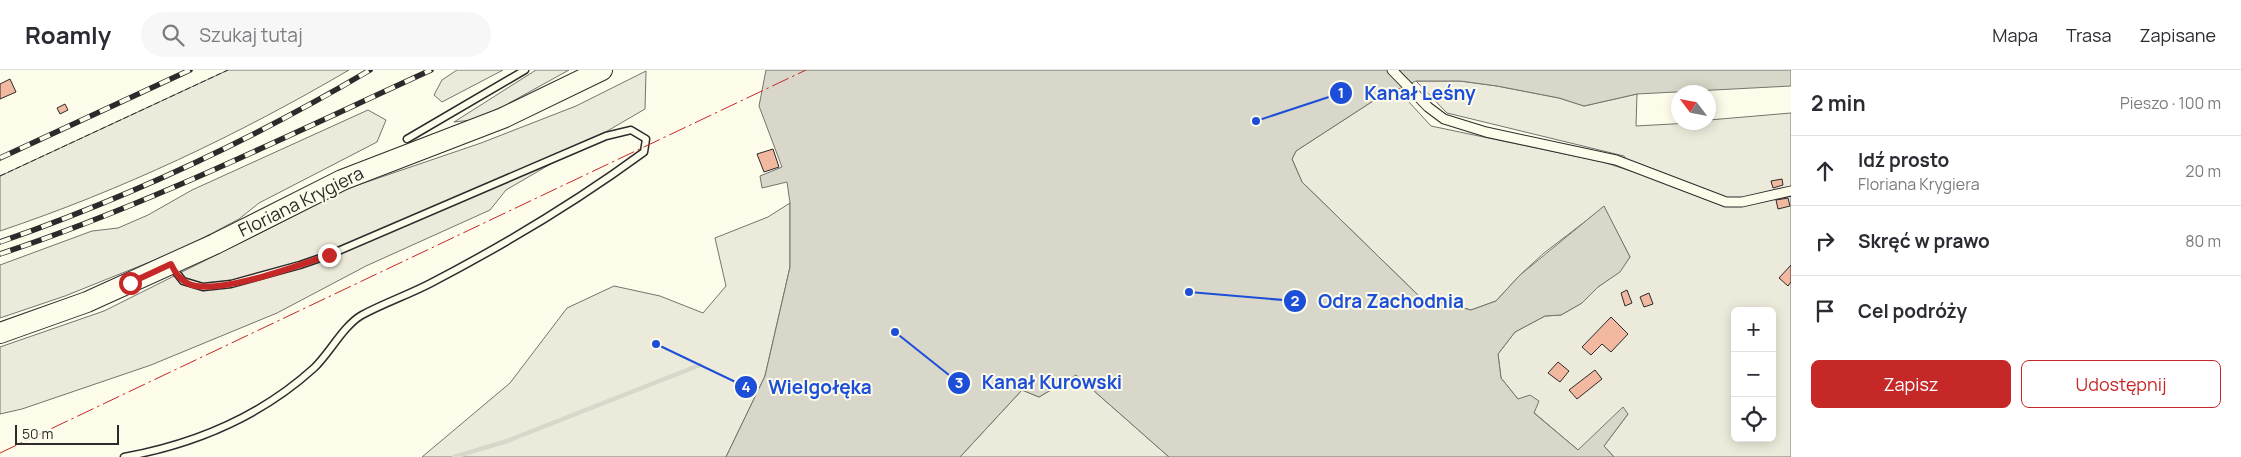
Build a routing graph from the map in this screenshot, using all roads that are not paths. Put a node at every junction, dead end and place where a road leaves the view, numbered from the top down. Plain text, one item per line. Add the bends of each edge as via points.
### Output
1 (525, 70) edge
2 (602, 70) edge
3 (1392, 70) edge
4 (407, 139) dead end
5 (1791, 191) edge
6 (171, 264) junction
7 (0, 333) edge
8 (124, 457) edge

1 - 4 lane
2 - 6 main road, Floriana Krygiera via 502,118 342,180
3 - 5 street via 1444,120 1616,160 1726,202 1742,202
6 - 7 main road, Floriana Krygiera via 88,302
6 - 8 lane via 183,281 203,288 264,275 329,255 606,136 631,130 646,139 644,152 565,205 430,283 360,316 326,357 292,388 253,414 211,434

